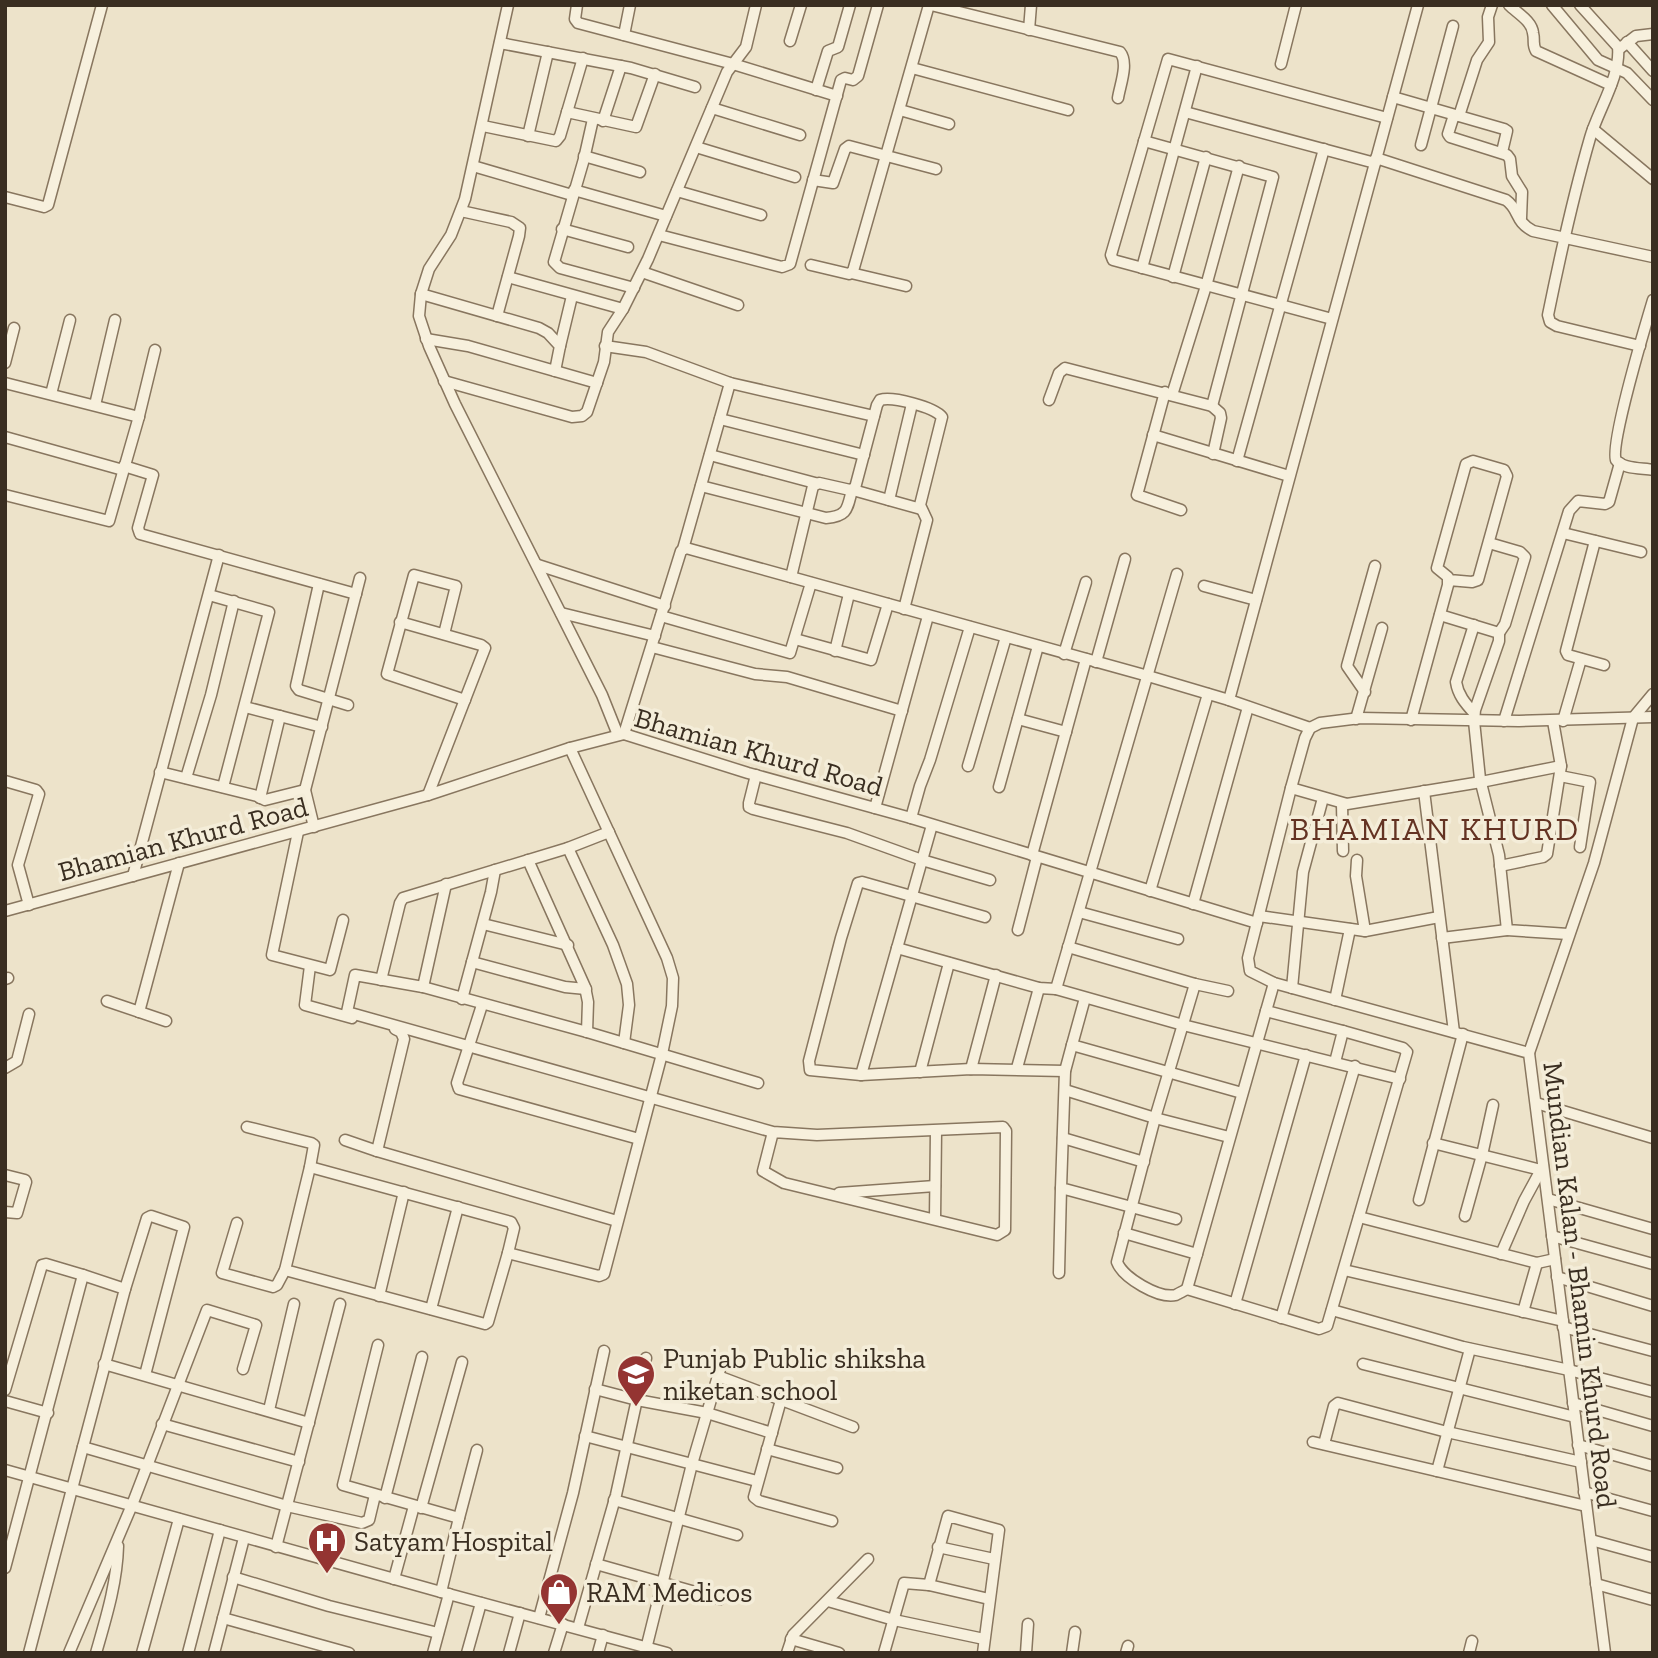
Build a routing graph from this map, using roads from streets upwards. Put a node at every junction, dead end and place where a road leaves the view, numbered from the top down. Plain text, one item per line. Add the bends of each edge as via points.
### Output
1 (103, 5) edge
2 (508, 5) edge
3 (577, 5) edge
4 (630, 5) edge
5 (757, 5) edge
6 (801, 5) edge
7 (850, 5) edge
8 (878, 5) edge
9 (914, 5) edge
10 (1031, 5) edge
11 (1296, 5) edge
12 (1418, 5) edge
13 (1492, 5) edge
14 (1509, 5) edge
15 (1552, 5) edge
16 (1580, 5) edge
17 (929, 6) edge
18 (1453, 26) dead end
19 (1029, 30) junction
20 (1653, 34) edge
21 (624, 35) junction
22 (790, 41) dead end
23 (500, 43) junction
24 (1623, 46) junction
25 (548, 52) junction
26 (583, 58) junction
27 (733, 64) junction
28 (1281, 64) dead end
29 (1197, 65) junction
30 (621, 66) junction
31 (912, 68) junction
32 (1617, 68) junction
33 (1653, 71) edge
34 (655, 74) junction
35 (1611, 85) junction
36 (695, 87) dead end
37 (816, 90) junction
38 (836, 96) junction
39 (1393, 97) junction
40 (1118, 98) dead end
41 (1653, 100) edge
42 (712, 108) junction
43 (1431, 108) junction
44 (900, 110) junction
45 (1068, 110) dead end
46 (567, 112) junction
47 (1185, 112) junction
48 (1456, 116) junction
49 (1387, 118) junction
50 (598, 120) junction
51 (948, 124) dead end
52 (483, 126) junction
53 (1593, 129) junction
54 (800, 135) dead end
55 (528, 136) junction
56 (1144, 141) junction
57 (1421, 145) dead end
58 (696, 147) junction
59 (1175, 148) junction
60 (1324, 149) junction
61 (1502, 152) junction
62 (887, 155) junction
63 (584, 156) junction
64 (1206, 157) junction
65 (1376, 160) junction
66 (473, 166) junction
67 (1239, 166) junction
68 (936, 169) dead end
69 (640, 172) dead end
70 (795, 177) dead end
71 (1653, 179) edge
72 (813, 180) junction
73 (677, 191) junction
74 (573, 193) junction
75 (5, 197) edge
76 (461, 211) junction
77 (761, 215) dead end
78 (666, 216) junction
79 (1520, 222) junction
80 (562, 229) junction
81 (659, 235) junction
82 (1564, 237) junction
83 (628, 247) dead end
84 (1653, 257) edge
85 (811, 265) dead end
86 (1142, 268) junction
87 (642, 272) junction
88 (851, 273) junction
89 (1172, 276) junction
90 (508, 277) junction
91 (906, 286) dead end
92 (1206, 286) junction
93 (634, 288) junction
94 (421, 294) junction
95 (1241, 295) junction
96 (572, 296) junction
97 (1653, 300) edge
98 (738, 305) dead end
99 (1281, 306) junction
100 (623, 309) junction
101 (497, 316) junction
102 (1332, 319) junction
103 (70, 320) dead end
104 (116, 320) dead end
105 (14, 328) dead end
106 (426, 339) junction
107 (560, 346) junction
108 (605, 346) junction
109 (1640, 346) junction
110 (155, 350) dead end
111 (5, 363) edge
112 (555, 370) junction
113 (444, 381) junction
114 (5, 383) edge
115 (597, 383) junction
116 (730, 383) junction
117 (51, 394) junction
118 (1169, 394) junction
119 (1049, 400) dead end
120 (912, 404) junction
121 (95, 405) junction
122 (1212, 406) junction
123 (874, 416) junction
124 (139, 417) junction
125 (720, 419) junction
126 (1153, 435) junction
127 (5, 437) edge
128 (1213, 454) junction
129 (710, 455) junction
130 (864, 455) junction
131 (1237, 461) junction
132 (1620, 463) junction
133 (124, 468) junction
134 (1653, 470) edge
135 (1289, 476) junction
136 (816, 483) junction
137 (701, 486) junction
138 (853, 490) junction
139 (5, 495) edge
140 (889, 500) junction
141 (921, 509) junction
142 (1181, 510) dead end
143 (806, 514) junction
144 (1563, 533) junction
145 (1595, 541) junction
146 (1489, 543) junction
147 (683, 549) junction
148 (1641, 552) dead end
149 (219, 555) junction
150 (1125, 559) dead end
151 (538, 565) junction
152 (1375, 566) dead end
153 (1177, 574) dead end
154 (791, 577) junction
155 (360, 578) dead end
156 (1449, 580) junction
157 (1086, 582) dead end
158 (811, 583) junction
159 (319, 584) junction
160 (1204, 586) dead end
161 (356, 594) junction
162 (849, 594) junction
163 (209, 595) junction
164 (1256, 600) junction
165 (234, 601) junction
166 (888, 604) junction
167 (904, 609) junction
168 (663, 611) junction
169 (561, 613) junction
170 (1440, 615) junction
171 (928, 616) junction
172 (400, 622) junction
173 (1474, 625) junction
174 (970, 627) junction
175 (1382, 628) dead end
176 (1499, 633) junction
177 (444, 634) junction
178 (1006, 637) junction
179 (795, 639) junction
180 (654, 641) junction
181 (1038, 646) junction
182 (835, 651) junction
183 (1065, 654) junction
184 (1581, 659) junction
185 (1091, 660) junction
186 (1604, 665) dead end
187 (1148, 676) junction
188 (1365, 692) junction
189 (1208, 694) junction
190 (1653, 694) edge
191 (330, 700) junction
192 (465, 700) junction
193 (1229, 700) junction
194 (348, 705) dead end
195 (245, 707) junction
196 (1248, 707) junction
197 (902, 711) junction
198 (280, 716) junction
199 (1474, 717) junction
200 (1653, 717) edge
201 (1633, 718) junction
202 (1018, 719) junction
203 (1356, 719) junction
204 (1411, 720) junction
205 (1504, 721) junction
206 (1558, 721) junction
207 (322, 727) junction
208 (1310, 728) junction
209 (1066, 732) junction
210 (621, 735) junction
211 (570, 748) junction
212 (968, 766) dead end
213 (1560, 771) junction
214 (160, 772) junction
215 (756, 775) junction
216 (186, 778) junction
217 (5, 781) edge
218 (1481, 782) junction
219 (223, 787) junction
220 (999, 787) dead end
221 (1291, 788) junction
222 (305, 790) junction
223 (1424, 791) junction
224 (428, 795) junction
225 (260, 798) junction
226 (1323, 798) junction
227 (1342, 804) junction
228 (875, 808) junction
229 (911, 818) junction
230 (932, 825) junction
231 (314, 827) junction
232 (298, 832) junction
233 (608, 832) junction
234 (1580, 847) dead end
235 (568, 848) junction
236 (1343, 851) dead end
237 (1035, 856) junction
238 (528, 860) junction
239 (922, 860) junction
240 (1357, 860) dead end
241 (179, 863) junction
242 (18, 865) junction
243 (1500, 866) junction
244 (5, 867) edge
245 (495, 870) junction
246 (1091, 873) junction
247 (133, 876) junction
248 (990, 880) dead end
249 (446, 884) junction
250 (1150, 891) junction
251 (911, 897) junction
252 (1193, 904) junction
253 (29, 905) junction
254 (5, 911) edge
255 (1079, 912) junction
256 (985, 917) dead end
257 (1439, 917) junction
258 (343, 920) dead end
259 (1258, 920) junction
260 (1297, 922) junction
261 (483, 924) junction
262 (1350, 929) junction
263 (1017, 930) dead end
264 (1507, 930) junction
265 (1365, 931) junction
266 (1568, 934) junction
267 (1442, 938) junction
268 (1178, 939) dead end
269 (568, 945) junction
270 (1068, 947) junction
271 (897, 948) junction
272 (472, 962) junction
273 (949, 963) junction
274 (310, 966) junction
275 (996, 975) junction
276 (381, 980) junction
277 (1274, 983) junction
278 (1195, 984) junction
279 (423, 987) junction
280 (1039, 988) junction
281 (1292, 988) junction
282 (586, 989) junction
283 (1056, 989) junction
284 (1228, 991) dead end
285 (1085, 998) junction
286 (462, 999) junction
287 (1335, 1000) junction
288 (107, 1001) dead end
289 (482, 1005) junction
290 (1266, 1011) junction
291 (139, 1012) junction
292 (29, 1014) dead end
293 (166, 1021) dead end
294 (1183, 1026) junction
295 (1343, 1031) junction
296 (587, 1032) junction
297 (1458, 1033) junction
298 (1256, 1042) junction
299 (624, 1043) junction
300 (1072, 1045) junction
301 (469, 1047) junction
302 (1528, 1053) junction
303 (662, 1054) junction
304 (1306, 1055) junction
305 (1335, 1062) junction
306 (1355, 1066) junction
307 (5, 1068) edge
308 (1017, 1068) junction
309 (971, 1069) junction
310 (1065, 1070) junction
311 (920, 1072) junction
312 (1170, 1073) junction
313 (861, 1075) junction
314 (1399, 1079) junction
315 (758, 1083) dead end
316 (1065, 1090) junction
317 (1242, 1093) junction
318 (650, 1097) junction
319 (1536, 1103) junction
320 (1493, 1105) dead end
321 (1155, 1118) junction
322 (247, 1127) dead end
323 (936, 1131) junction
324 (773, 1132) junction
325 (1063, 1138) junction
326 (1229, 1138) junction
327 (1653, 1138) edge
328 (639, 1139) junction
329 (345, 1140) dead end
330 (1433, 1143) junction
331 (377, 1151) junction
332 (1482, 1155) junction
333 (1144, 1161) junction
334 (310, 1167) junction
335 (1542, 1168) junction
336 (5, 1175) edge
337 (935, 1186) junction
338 (1061, 1188) junction
339 (404, 1192) junction
340 (830, 1194) junction
341 (1548, 1199) junction
342 (1419, 1200) dead end
343 (1132, 1206) junction
344 (458, 1207) junction
345 (5, 1212) edge
346 (1465, 1216) dead end
347 (1359, 1217) junction
348 (935, 1219) junction
349 (1176, 1219) dead end
350 (617, 1221) junction
351 (237, 1223) dead end
352 (1653, 1229) edge
353 (1124, 1233) junction
354 (1552, 1236) junction
355 (509, 1252) junction
356 (1197, 1254) junction
357 (1501, 1254) junction
358 (1555, 1259) junction
359 (1536, 1263) junction
360 (1653, 1264) edge
361 (285, 1270) junction
362 (1344, 1270) junction
363 (1059, 1273) dead end
364 (83, 1275) junction
365 (1557, 1277) junction
366 (125, 1289) junction
367 (1187, 1289) junction
368 (379, 1296) junction
369 (294, 1304) dead end
370 (340, 1304) dead end
371 (1235, 1304) junction
372 (1653, 1306) edge
373 (431, 1309) junction
374 (1332, 1310) junction
375 (1523, 1312) junction
376 (1281, 1318) junction
377 (1563, 1324) junction
378 (378, 1345) dead end
379 (1470, 1349) junction
380 (604, 1351) dead end
381 (1653, 1352) edge
382 (422, 1357) dead end
383 (646, 1358) dead end
384 (723, 1359) dead end
385 (462, 1362) dead end
386 (104, 1364) junction
387 (1363, 1364) dead end
388 (243, 1369) dead end
389 (1569, 1370) junction
390 (145, 1375) junction
391 (718, 1376) junction
392 (177, 1384) junction
393 (1459, 1389) junction
394 (5, 1390) edge
395 (595, 1390) junction
396 (1653, 1392) edge
397 (637, 1400) junction
398 (781, 1400) junction
399 (5, 1401) edge
400 (1573, 1403) junction
401 (269, 1410) junction
402 (48, 1413) junction
403 (707, 1413) junction
404 (1575, 1417) junction
405 (309, 1423) junction
406 (162, 1424) junction
407 (1653, 1426) edge
408 (853, 1427) dead end
409 (1447, 1432) junction
410 (772, 1433) junction
411 (585, 1436) junction
412 (1578, 1445) junction
413 (83, 1447) junction
414 (626, 1447) junction
415 (767, 1449) junction
416 (477, 1450) dead end
417 (299, 1462) junction
418 (1581, 1462) junction
419 (691, 1464) junction
420 (147, 1465) junction
421 (1653, 1466) edge
422 (837, 1468) dead end
423 (5, 1470) edge
424 (1437, 1471) junction
425 (29, 1477) junction
426 (757, 1481) junction
427 (71, 1488) junction
428 (1584, 1492) junction
429 (380, 1496) junction
430 (614, 1500) junction
431 (132, 1505) junction
432 (287, 1506) junction
433 (1586, 1506) junction
434 (417, 1507) junction
435 (1653, 1511) edge
436 (458, 1518) junction
437 (678, 1518) junction
438 (179, 1519) junction
439 (832, 1521) dead end
440 (219, 1531) junction
441 (737, 1535) dead end
442 (244, 1538) junction
443 (118, 1539) junction
444 (1591, 1540) junction
445 (276, 1547) junction
446 (938, 1547) junction
447 (1653, 1557) edge
448 (869, 1559) dead end
449 (994, 1559) junction
450 (596, 1563) junction
451 (5, 1568) edge
452 (233, 1577) junction
453 (394, 1579) junction
454 (662, 1583) junction
455 (1596, 1584) junction
456 (929, 1585) junction
457 (445, 1593) junction
458 (720, 1599) dead end
459 (989, 1599) junction
460 (1653, 1600) edge
461 (828, 1601) junction
462 (481, 1602) junction
463 (520, 1613) junction
464 (223, 1618) junction
465 (539, 1618) junction
466 (894, 1620) junction
467 (563, 1624) junction
468 (1028, 1624) dead end
469 (578, 1628) junction
470 (1075, 1632) dead end
471 (438, 1633) junction
472 (603, 1635) junction
473 (791, 1639) junction
474 (984, 1639) junction
475 (1472, 1641) dead end
476 (646, 1650) edge
477 (29, 1653) edge
478 (69, 1653) edge
479 (96, 1653) edge
480 (142, 1653) edge
481 (188, 1653) edge
482 (214, 1653) edge
483 (349, 1653) edge
484 (433, 1653) edge
485 (467, 1653) edge
486 (509, 1653) edge
487 (554, 1653) edge
488 (598, 1653) edge
489 (667, 1653) edge
490 (787, 1653) edge
491 (839, 1653) edge
492 (884, 1653) edge
493 (983, 1653) edge
494 (1026, 1653) edge
495 (1072, 1653) edge
496 (1469, 1653) edge
497 (1605, 1653) edge

1 - 75 street via 48,205
2 - 23 street
3 - 21 street via 578,23
4 - 21 street
5 - 27 street via 746,47
6 - 22 street
7 - 37 street via 838,47 829,49
8 - 38 street via 858,76 842,78
9 - 17 street
10 - 19 street
11 - 28 street
12 - 39 street
13 - 48 street via 1489,42 1477,60
14 - 35 street via 1531,25 1536,51
15 - 32 street via 1598,60
16 - 24 street
17 - 19 street
17 - 31 street
18 - 43 street
19 - 40 street via 1120,52 1124,64
20 - 24 street via 1643,34
21 - 27 street
23 - 25 street
23 - 52 street
24 - 32 street
24 - 33 street
25 - 26 street
25 - 55 street
26 - 30 street
26 - 46 street
27 - 37 street
27 - 42 street
29 - 47 street
29 - 49 street
29 - 56 street via 1172,59 1166,62
30 - 34 street
30 - 50 street
31 - 44 street
31 - 45 street
32 - 35 street
32 - 41 street
34 - 36 street
34 - 50 street via 636,127
35 - 53 street
37 - 38 street
38 - 72 street
39 - 43 street
39 - 49 street
42 - 54 street
42 - 58 street
43 - 48 street
43 - 57 street
44 - 51 street
44 - 62 street
46 - 50 street
46 - 55 street via 556,141
47 - 59 street
47 - 60 street
48 - 61 street via 1507,131
48 - 61 street via 1450,138
49 - 65 street
50 - 63 street
52 - 55 street
52 - 66 street
53 - 71 street
53 - 82 street
56 - 59 street
56 - 86 street via 1111,255 1113,260
58 - 70 street
58 - 73 street
59 - 64 street
59 - 86 street
60 - 65 street
60 - 99 street
61 - 79 street via 1510,159 1512,176 1521,187
62 - 68 street
62 - 72 street via 847,147 833,183
62 - 88 street
63 - 69 street
63 - 74 street
64 - 67 street
64 - 89 street
65 - 79 street via 1506,200
65 - 102 street
66 - 74 street
66 - 76 street
67 - 92 street
67 - 95 street via 1273,177
72 - 81 street via 787,267
73 - 77 street
73 - 78 street
74 - 78 street
74 - 80 street
76 - 90 street via 520,228
76 - 94 street via 429,269
78 - 81 street
79 - 82 street
80 - 83 street
80 - 93 street via 555,265
81 - 87 street
82 - 84 street
82 - 109 street via 1550,322
85 - 88 street
86 - 89 street
87 - 93 street
87 - 98 street
88 - 91 street
89 - 92 street
90 - 96 street
90 - 101 street
92 - 95 street
92 - 118 street
93 - 100 street
94 - 101 street
94 - 106 street via 419,316
95 - 99 street
95 - 122 street
96 - 100 street
96 - 107 street
97 - 109 street
99 - 102 street
99 - 131 street
100 - 108 street
101 - 107 street via 538,328
102 - 135 street
103 - 117 street
104 - 121 street
105 - 111 street
106 - 112 street
106 - 113 street
107 - 112 street
108 - 115 street
108 - 116 street via 646,352
109 - 132 street via 1615,445 1614,455
110 - 124 street
112 - 115 street
113 - 115 street via 578,417 587,412
113 - 151 street
114 - 117 street
116 - 123 street
116 - 125 street
117 - 121 street
118 - 119 street via 1065,368
118 - 122 street
118 - 126 street
120 - 123 street via 884,398
120 - 140 street
120 - 141 street via 942,417
121 - 124 street
122 - 128 street via 1221,418
123 - 130 street
124 - 133 street
125 - 129 street
125 - 130 street
126 - 128 street
126 - 142 street via 1137,495
127 - 133 street
128 - 131 street
129 - 136 street
129 - 137 street
130 - 138 street
131 - 135 street
132 - 134 street
132 - 144 street via 1609,502 1577,501
133 - 139 street via 106,522
133 - 149 street via 153,475 139,533
135 - 164 street
136 - 138 street
136 - 143 street
137 - 143 street
137 - 147 street
138 - 140 street
138 - 143 street via 839,517
140 - 141 street
141 - 167 street via 926,526
143 - 154 street
144 - 145 street
144 - 205 street
145 - 148 street
145 - 184 street via 1566,651
146 - 156 street via 1478,580
146 - 156 street via 1507,472 1469,460 1437,568
146 - 176 street via 1525,557
147 - 154 street
147 - 168 street
149 - 159 street
149 - 163 street
150 - 185 street
151 - 168 street
151 - 169 street
152 - 188 street via 1348,666
153 - 187 street
154 - 158 street
155 - 161 street
156 - 170 street
157 - 183 street
158 - 162 street
158 - 179 street
159 - 161 street
159 - 191 street via 296,684 299,690
160 - 164 street
161 - 191 street
162 - 166 street
162 - 182 street
163 - 165 street
163 - 214 street
164 - 193 street
165 - 195 street via 269,614
165 - 216 street
166 - 167 street
166 - 182 street via 872,659
167 - 171 street
168 - 179 street via 788,653
168 - 180 street
169 - 180 street
169 - 210 street
170 - 173 street
170 - 204 street
171 - 174 street
171 - 197 street
172 - 177 street
172 - 177 street via 412,577 419,575 456,586
172 - 192 street via 388,676
173 - 176 street
173 - 199 street via 1456,682
174 - 178 street
174 - 229 street
175 - 188 street
176 - 199 street
177 - 192 street via 485,648
178 - 181 street
178 - 212 street
179 - 182 street
180 - 197 street via 755,674 787,677
180 - 210 street
181 - 183 street
181 - 202 street
183 - 185 street
184 - 186 street
184 - 206 street
185 - 187 street
185 - 209 street
187 - 189 street
187 - 246 street
188 - 203 street
189 - 193 street
189 - 250 street
190 - 201 street
191 - 194 street
191 - 207 street
192 - 224 street
193 - 196 street
195 - 198 street
195 - 219 street
196 - 208 street
196 - 252 street
197 - 228 street
198 - 207 street
198 - 225 street
199 - 204 street
199 - 205 street
199 - 218 street
200 - 201 street
201 - 206 street
201 - 266 street via 1594,863
202 - 209 street
202 - 220 street
203 - 204 street
203 - 208 street
205 - 206 street
206 - 213 street
207 - 222 street
208 - 221 street
209 - 237 street
210 - 211 street, Bhamian Khurd Road
210 - 215 street, Bhamian Khurd Road
211 - 224 street, Bhamian Khurd Road
211 - 233 street
213 - 218 street
213 - 234 street via 1590,782
213 - 243 street via 1546,856
214 - 216 street
214 - 247 street
215 - 228 street, Bhamian Khurd Road
215 - 239 street via 751,808 848,833
216 - 219 street
217 - 242 street via 39,794
218 - 223 street
218 - 243 street
219 - 225 street
221 - 226 street
221 - 259 street
222 - 225 street
222 - 231 street
223 - 227 street
223 - 257 street
224 - 231 street, Bhamian Khurd Road
226 - 227 street
226 - 260 street via 1303,872
227 - 236 street
228 - 229 street, Bhamian Khurd Road
229 - 230 street, Bhamian Khurd Road
230 - 237 street, Bhamian Khurd Road
230 - 239 street
231 - 232 street, Bhamian Khurd Road
232 - 241 street, Bhamian Khurd Road
232 - 274 street via 271,951 274,957
233 - 235 street
233 - 303 street via 673,978
235 - 238 street
235 - 299 street via 627,984
237 - 246 street, Bhamian Khurd Road
237 - 263 street
238 - 245 street
238 - 269 street
239 - 248 street
239 - 251 street
240 - 265 street
241 - 247 street, Bhamian Khurd Road
241 - 291 street
242 - 244 street
242 - 253 street
243 - 264 street
245 - 249 street
245 - 261 street
246 - 250 street, Bhamian Khurd Road
246 - 255 street
247 - 253 street, Bhamian Khurd Road
249 - 276 street via 401,901
249 - 279 street
250 - 252 street, Bhamian Khurd Road
251 - 256 street
251 - 271 street
251 - 313 street via 860,882 841,938 809,1067 816,1072
252 - 259 street, Bhamian Khurd Road
253 - 254 street, Bhamian Khurd Road
255 - 268 street
255 - 270 street
257 - 265 street, Bhamian Khurd Road
257 - 267 street
258 - 274 street via 331,969
259 - 260 street, Bhamian Khurd Road
259 - 277 street, Mundian Kalan - Bhamin Khurd Road via 1248,965 1255,975
260 - 262 street, Bhamian Khurd Road
260 - 281 street
261 - 269 street
261 - 272 street
262 - 265 street, Bhamian Khurd Road
262 - 287 street
264 - 266 street
264 - 267 street
266 - 302 street
267 - 297 street
269 - 282 street
270 - 278 street
270 - 283 street
271 - 273 street
271 - 313 street
272 - 282 street
272 - 286 street
273 - 275 street
273 - 311 street
274 - 331 street via 304,1000 307,1007 396,1029 403,1035
275 - 280 street
275 - 309 street
276 - 279 street
276 - 301 street via 355,975 347,1012
277 - 281 street, Mundian Kalan - Bhamin Khurd Road
277 - 290 street
278 - 284 street
278 - 294 street
279 - 286 street
280 - 283 street
280 - 308 street
281 - 287 street, Mundian Kalan - Bhamin Khurd Road
282 - 296 street
283 - 285 street
285 - 294 street
285 - 300 street
286 - 289 street
287 - 297 street, Mundian Kalan - Bhamin Khurd Road
288 - 291 street
289 - 296 street
289 - 301 street
290 - 295 street
290 - 298 street
291 - 293 street
292 - 307 street via 17,1062
294 - 298 street
294 - 312 street
295 - 305 street
295 - 314 street via 1405,1049
296 - 299 street
297 - 302 street, Mundian Kalan - Bhamin Khurd Road
297 - 330 street
298 - 304 street
298 - 317 street
299 - 303 street
300 - 310 street
300 - 312 street
301 - 318 street
301 - 328 street via 459,1089
302 - 319 street, Mundian Kalan - Bhamin Khurd Road
303 - 315 street
303 - 318 street
304 - 305 street
304 - 371 street
305 - 306 street
306 - 314 street
306 - 376 street
308 - 309 street
308 - 310 street
309 - 311 street
310 - 316 street
311 - 313 street
312 - 317 street
312 - 321 street
314 - 347 street
316 - 321 street
316 - 325 street
317 - 326 street
318 - 324 street
318 - 328 street
319 - 327 street
319 - 335 street, Mundian Kalan - Bhamin Khurd Road
320 - 332 street
321 - 326 street
321 - 333 street
322 - 334 street via 312,1143
323 - 324 street
323 - 337 street
323 - 348 street via 1003,1127 1006,1131 1006,1227 997,1235
324 - 340 street via 766,1174
325 - 333 street
325 - 338 street
326 - 356 street
328 - 350 street
329 - 331 street
330 - 332 street
330 - 342 street
331 - 350 street
332 - 335 street
332 - 346 street
333 - 343 street
334 - 339 street
334 - 361 street
335 - 341 street, Mundian Kalan - Bhamin Khurd Road
335 - 357 street
336 - 345 street via 26,1182 18,1212
337 - 340 street
337 - 348 street
338 - 343 street
338 - 363 street
339 - 344 street
339 - 368 street
340 - 348 street
341 - 352 street
341 - 354 street, Mundian Kalan - Bhamin Khurd Road
343 - 349 street
343 - 353 street
344 - 355 street via 514,1223
344 - 373 street
347 - 357 street
347 - 362 street
350 - 355 street via 601,1277
351 - 361 street via 222,1273 273,1287
353 - 356 street
353 - 367 street via 1117,1262 1128,1276 1168,1295
354 - 358 street, Mundian Kalan - Bhamin Khurd Road
354 - 360 street
355 - 373 street via 486,1324
356 - 367 street
357 - 359 street
358 - 359 street
358 - 365 street, Mundian Kalan - Bhamin Khurd Road
359 - 375 street
361 - 368 street
362 - 374 street
362 - 375 street
364 - 366 street
364 - 394 street via 42,1265
364 - 402 street
365 - 372 street
365 - 377 street, Mundian Kalan - Bhamin Khurd Road
366 - 386 street
366 - 390 street via 147,1218 184,1227
367 - 371 street
368 - 373 street
369 - 401 street
370 - 405 street
371 - 376 street
374 - 376 street via 1324,1328
374 - 379 street
375 - 377 street
377 - 381 street
377 - 389 street, Mundian Kalan - Bhamin Khurd Road
378 - 429 street via 342,1483
379 - 389 street
379 - 393 street
380 - 395 street
382 - 429 street
383 - 397 street
384 - 391 street
385 - 434 street
386 - 390 street
386 - 413 street
387 - 393 street
388 - 392 street via 256,1325 207,1310
389 - 396 street
389 - 400 street, Mundian Kalan - Bhamin Khurd Road
390 - 392 street
391 - 398 street
391 - 403 street
392 - 401 street
392 - 406 street
393 - 404 street
393 - 409 street
395 - 397 street
395 - 411 street
397 - 403 street
397 - 414 street
398 - 408 street
398 - 410 street
399 - 402 street
400 - 404 street, Mundian Kalan - Bhamin Khurd Road
400 - 407 street
401 - 405 street
402 - 425 street
403 - 410 street
403 - 419 street
404 - 412 street, Mundian Kalan - Bhamin Khurd Road
405 - 417 street
406 - 417 street
406 - 420 street
409 - 418 street
409 - 424 street
409 - 424 street via 1338,1403 1318,1443
410 - 415 street
411 - 414 street
411 - 465 street
412 - 418 street, Mundian Kalan - Bhamin Khurd Road
412 - 421 street
413 - 420 street
413 - 427 street
414 - 419 street
414 - 430 street
415 - 422 street
415 - 426 street
416 - 436 street
417 - 432 street
418 - 428 street, Mundian Kalan - Bhamin Khurd Road
419 - 426 street
419 - 437 street
420 - 431 street
420 - 432 street
423 - 425 street
424 - 433 street
425 - 427 street
425 - 451 street
426 - 439 street via 754,1497 759,1502
427 - 431 street
427 - 477 street
428 - 433 street, Mundian Kalan - Bhamin Khurd Road
428 - 435 street
429 - 432 street via 368,1521 362,1523
429 - 434 street
430 - 437 street
430 - 450 street
431 - 438 street
431 - 443 street
432 - 445 street
433 - 444 street, Mundian Kalan - Bhamin Khurd Road
434 - 436 street
434 - 453 street
436 - 457 street
437 - 441 street
437 - 454 street
438 - 440 street
438 - 480 street
440 - 442 street
440 - 481 street
442 - 445 street
442 - 452 street
443 - 478 street
443 - 479 street via 115,1579
444 - 447 street
444 - 455 street, Mundian Kalan - Bhamin Khurd Road
445 - 453 street
446 - 449 street
446 - 449 street via 948,1516 999,1529
446 - 456 street
448 - 461 street
449 - 459 street
450 - 454 street
450 - 469 street
452 - 464 street
452 - 471 street
453 - 457 street
454 - 458 street
454 - 476 street
455 - 460 street
455 - 497 street, Mundian Kalan - Bhamin Khurd Road
456 - 459 street
456 - 466 street via 905,1582
457 - 462 street
457 - 471 street
459 - 474 street
461 - 466 street
461 - 473 street
462 - 463 street
462 - 485 street
463 - 465 street
463 - 486 street
464 - 482 street
464 - 483 street
465 - 467 street
466 - 474 street
466 - 492 street
467 - 469 street
467 - 487 street
468 - 494 street
469 - 472 street
470 - 495 street
471 - 484 street
472 - 476 street
472 - 488 street
473 - 490 street
473 - 491 street
474 - 493 street
475 - 496 street
476 - 489 street

